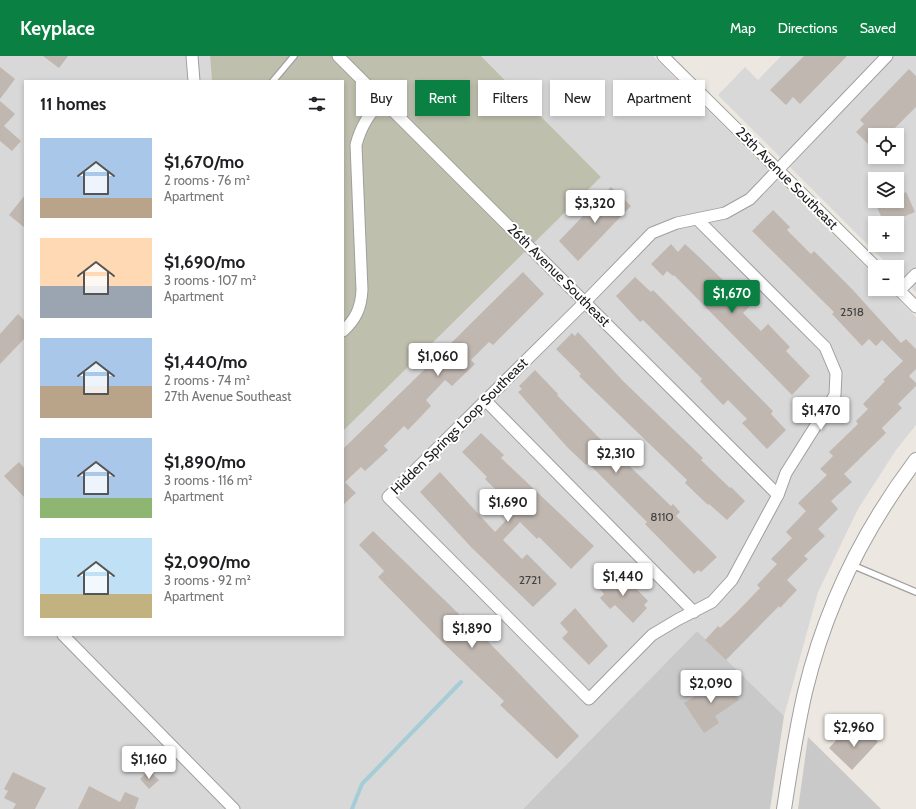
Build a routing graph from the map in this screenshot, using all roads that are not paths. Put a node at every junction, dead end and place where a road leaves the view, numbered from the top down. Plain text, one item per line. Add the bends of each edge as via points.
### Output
1 (192, 56) edge
2 (294, 56) edge
3 (338, 56) edge
4 (663, 56) edge
5 (887, 56) edge
6 (194, 80) edge
7 (274, 80) edge
8 (362, 80) edge
9 (368, 116) edge
10 (398, 116) edge
11 (779, 170) junction
12 (697, 219) junction
13 (869, 260) edge
14 (916, 274) edge
15 (904, 284) edge
16 (904, 295) edge
17 (585, 302) junction
18 (916, 307) edge
19 (344, 330) edge
20 (485, 400) junction
21 (916, 460) edge
22 (778, 495) junction
23 (851, 565) junction
24 (916, 592) edge
25 (694, 612) junction
26 (64, 636) edge
27 (234, 809) edge
28 (784, 809) edge

1 - 6 street
2 - 7 lane
3 - 8 street, 26th Avenue Southeast
4 - 11 street, 25th Avenue Southeast
5 - 11 street, Hidden Springs Loop Southeast via 852,90
9 - 19 street via 356,146 361,306
10 - 17 street, 26th Avenue Southeast
11 - 12 street, Hidden Springs Loop Southeast via 750,199 725,213
11 - 13 street, 25th Avenue Southeast
12 - 17 street, Hidden Springs Loop Southeast via 677,223 652,233
12 - 22 street, Hidden Springs Loop Southeast via 825,347 836,373 835,395 786,473
14 - 15 street
16 - 18 street
17 - 20 street, Hidden Springs Loop Southeast
17 - 22 street, 26th Avenue Southeast
20 - 25 street
20 - 25 street, Hidden Springs Loop Southeast via 388,497 589,699 652,635
21 - 23 street via 886,503
22 - 25 street, Hidden Springs Loop Southeast via 732,580 712,602
23 - 24 lane
23 - 28 street via 824,630 806,692
26 - 27 street

